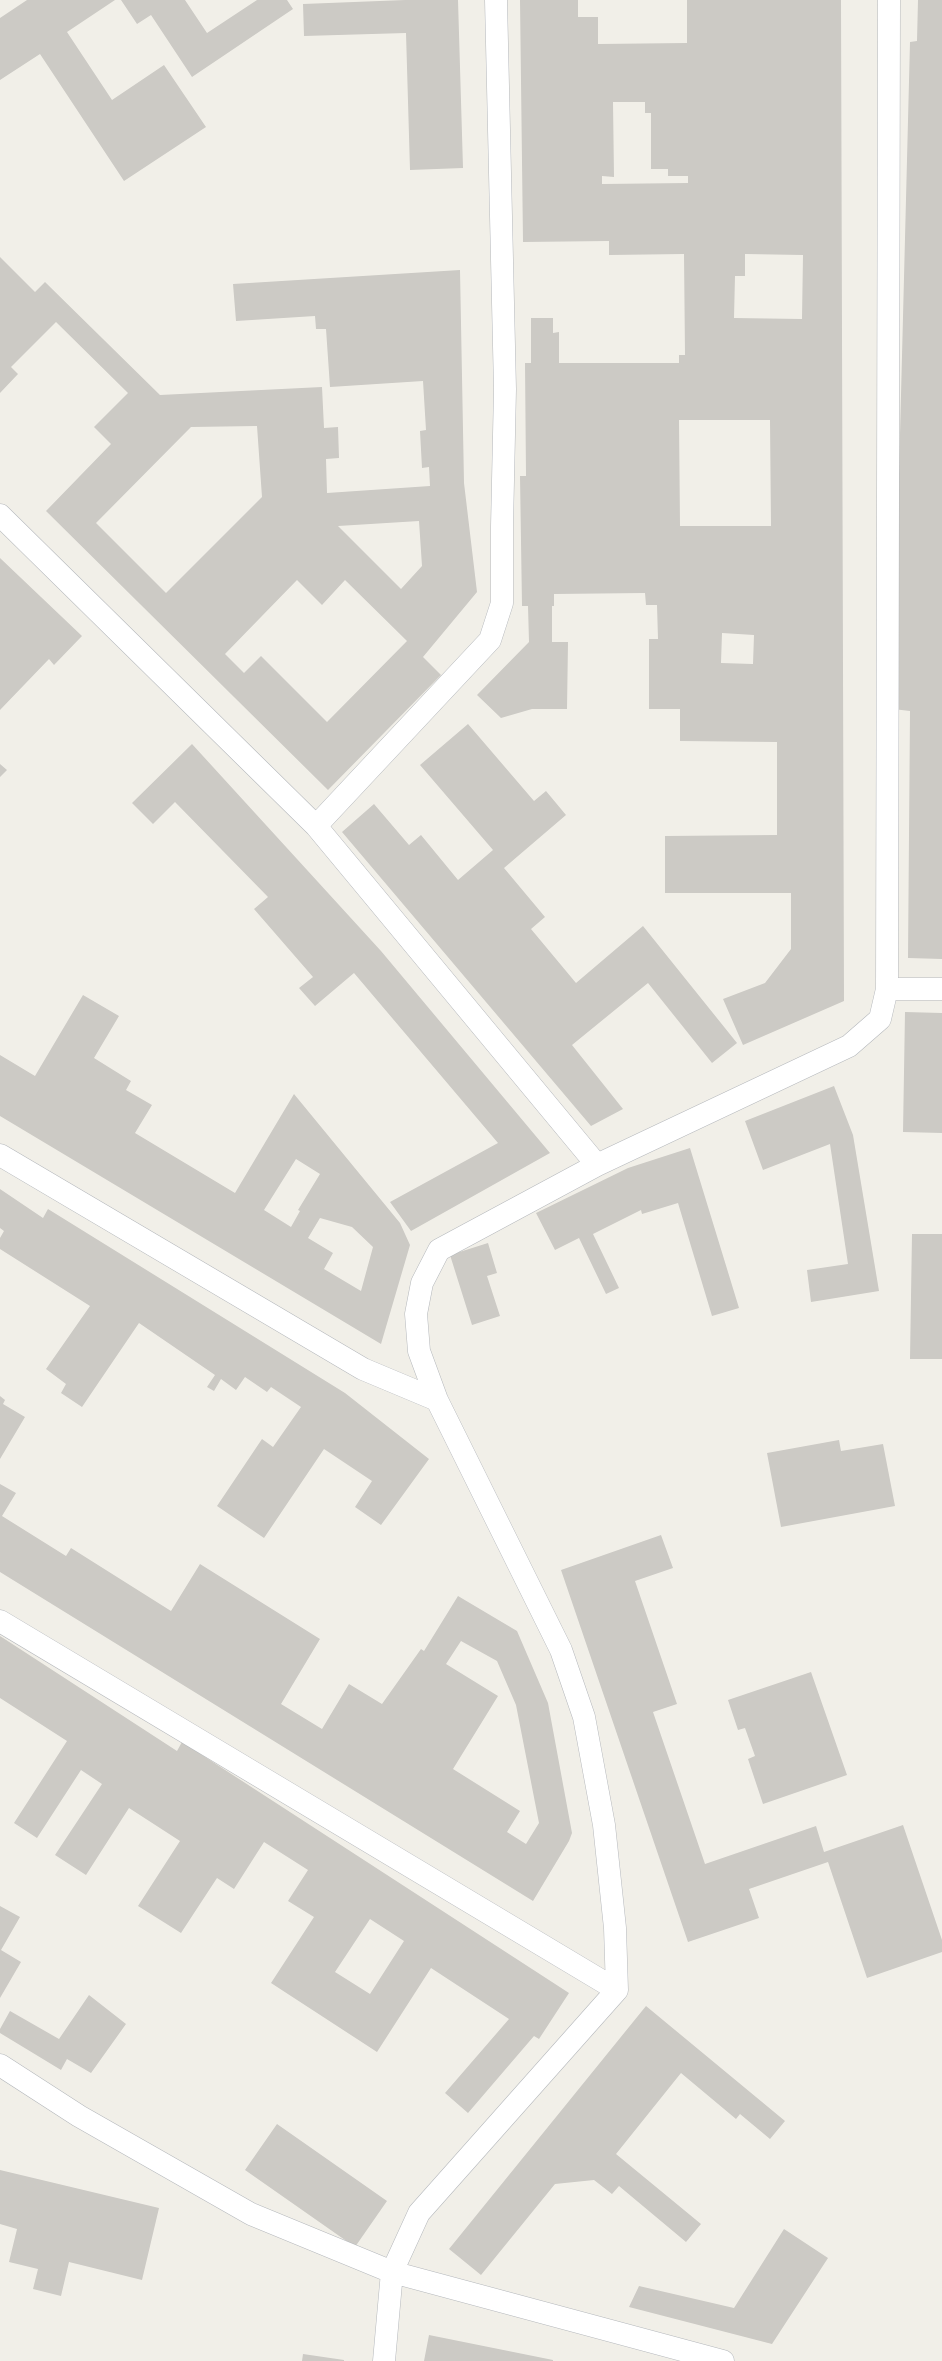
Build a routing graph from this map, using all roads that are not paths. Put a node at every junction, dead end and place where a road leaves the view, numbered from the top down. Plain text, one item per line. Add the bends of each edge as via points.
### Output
1 (496, 0) edge
2 (889, 0) edge
3 (0, 515) edge
4 (316, 826) junction
5 (887, 989) junction
6 (942, 989) edge
7 (0, 1155) edge
8 (597, 1165) junction
9 (437, 1400) junction
10 (0, 1621) edge
11 (617, 1990) junction
12 (0, 2065) edge
13 (392, 2272) junction
14 (384, 2361) edge
15 (723, 2361) edge

1 - 4 street via 505,389 502,603 490,640
2 - 5 street
3 - 4 street
4 - 8 street
5 - 6 street
5 - 8 street via 880,1019 849,1046
7 - 9 street via 363,1369
8 - 9 street via 439,1250 422,1283 416,1314 419,1351
9 - 11 street via 561,1650 584,1717 604,1825 615,1928
10 - 11 street
11 - 13 street via 419,2213
12 - 13 street via 79,2116 251,2214
13 - 14 street
13 - 15 street

